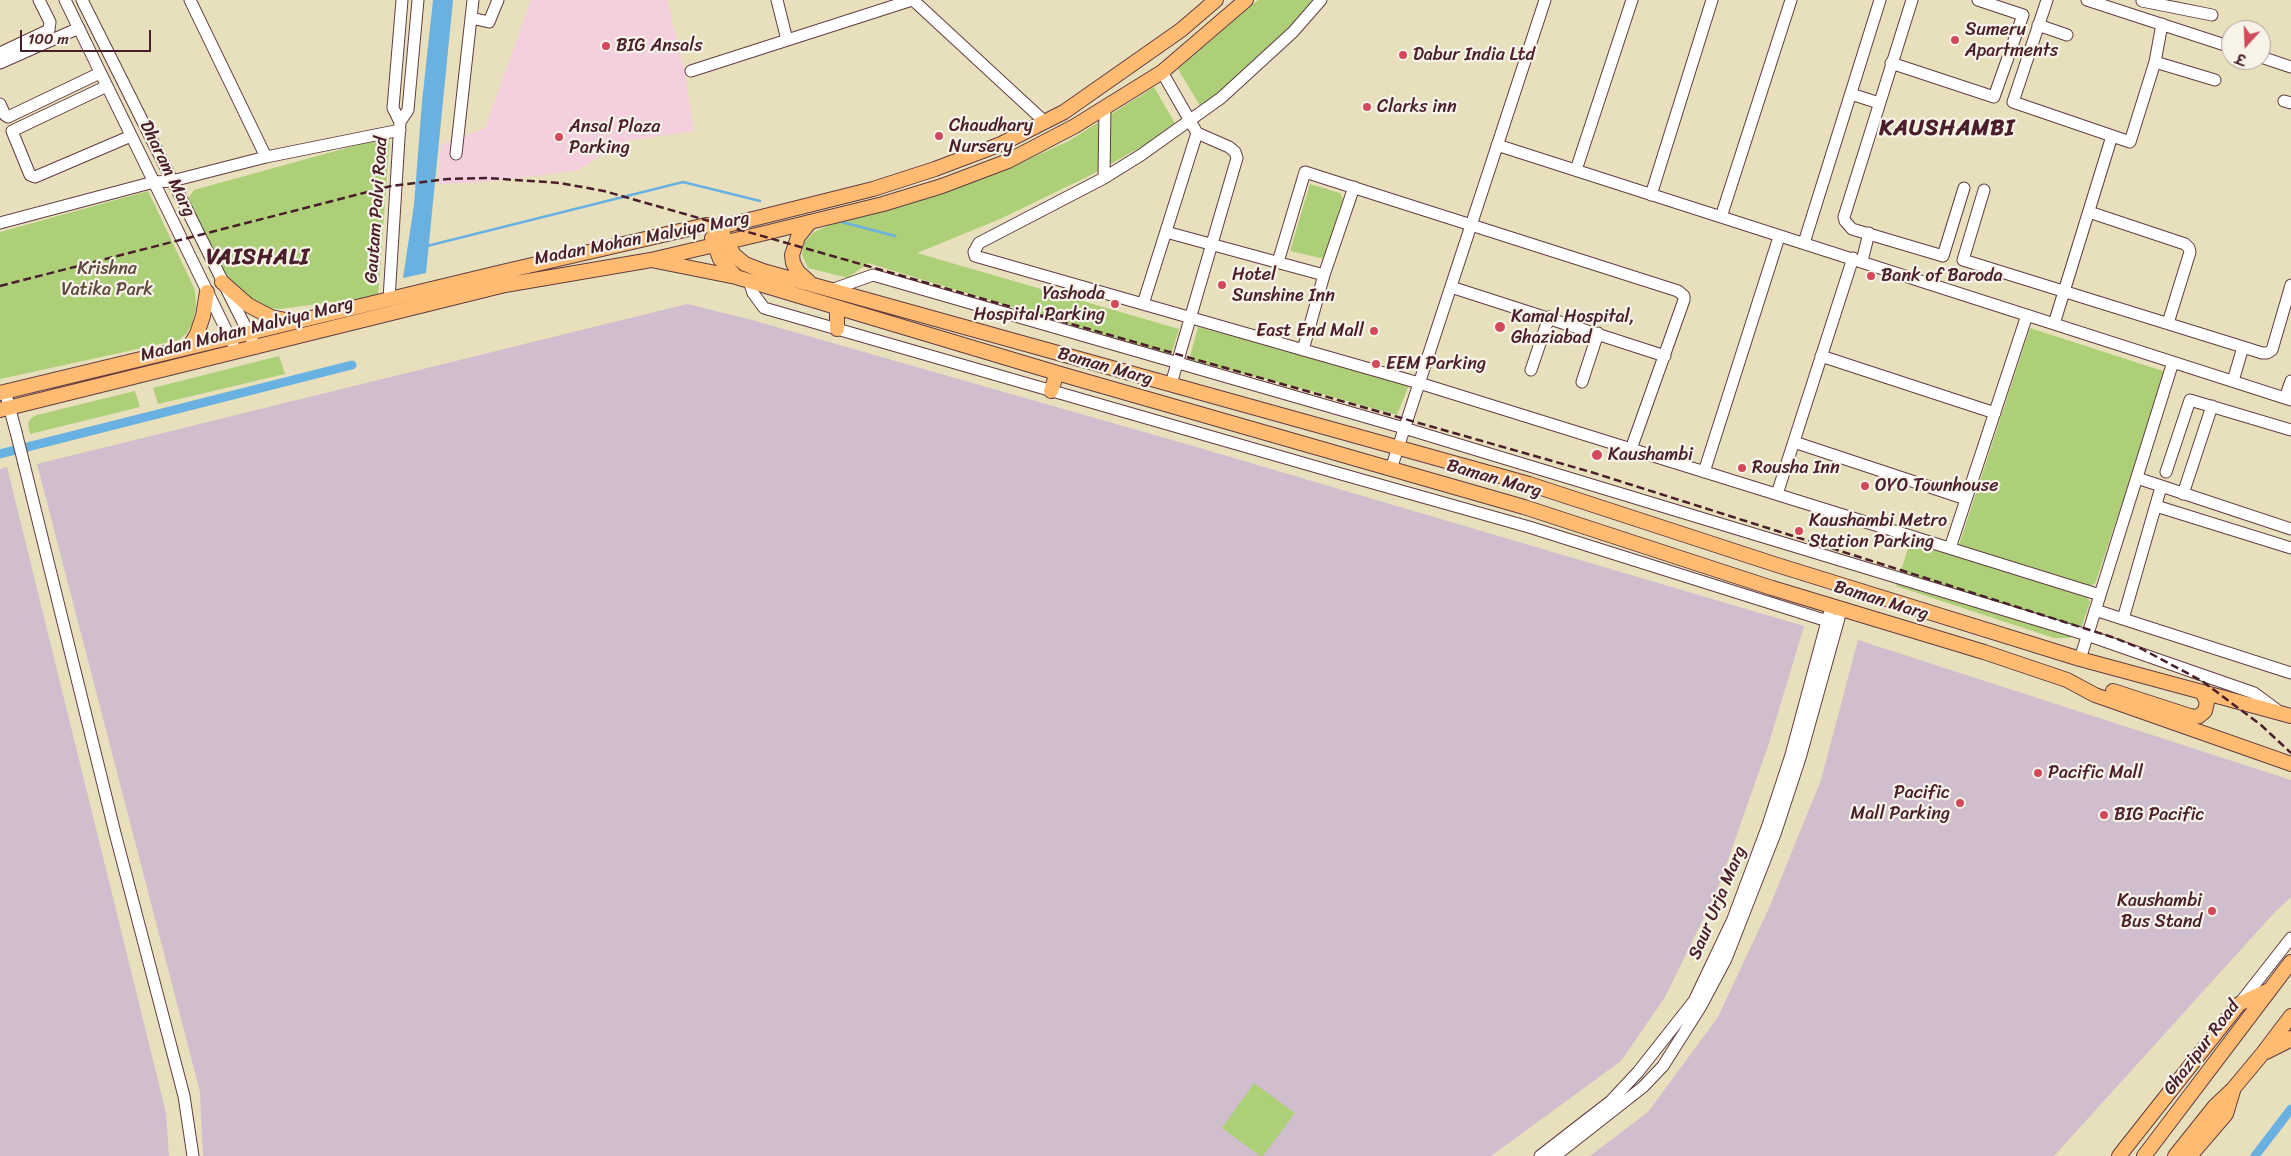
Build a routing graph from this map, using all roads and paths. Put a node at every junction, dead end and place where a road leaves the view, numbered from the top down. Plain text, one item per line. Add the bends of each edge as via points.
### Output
1 (39, 0) edge
2 (65, 0) edge
3 (82, 0) edge
4 (190, 0) edge
5 (402, 0) edge
6 (418, 0) edge
7 (473, 0) edge
8 (498, 0) edge
9 (777, 0) edge
10 (912, 0) edge
11 (1246, 0) edge
12 (1321, 0) edge
13 (1545, 0) edge
14 (1632, 0) edge
15 (1712, 0) edge
16 (1791, 0) edge
17 (1880, 0) edge
18 (1912, 0) edge
19 (1978, 0) edge
20 (2047, 0) edge
21 (2087, 0) edge
22 (2143, 0) edge
23 (1215, 1) edge
24 (71, 12) junction
25 (2212, 15) dead end
26 (1227, 16) junction
27 (2136, 16) junction
28 (471, 18) junction
29 (50, 22) junction
30 (2162, 24) junction
31 (2038, 25) junction
32 (79, 28) junction
33 (2068, 35) dead end
34 (787, 40) junction
35 (2221, 44) edge
36 (0, 53) edge
37 (2271, 60) edge
38 (2155, 62) junction
39 (0, 63) edge
40 (1892, 63) junction
41 (2291, 67) edge
42 (691, 70) dead end
43 (100, 72) junction
44 (1162, 72) junction
45 (2216, 80) dead end
46 (107, 86) junction
47 (1851, 94) junction
48 (0, 104) edge
49 (1879, 104) junction
50 (1105, 108) junction
51 (1190, 121) junction
52 (1045, 122) junction
53 (400, 126) junction
54 (1197, 134) junction
55 (132, 136) junction
56 (2112, 136) junction
57 (1497, 145) junction
58 (456, 154) dead end
59 (266, 157) junction
60 (1576, 170) junction
61 (1104, 178) junction
62 (172, 181) junction
63 (154, 182) junction
64 (1354, 186) junction
65 (1964, 188) dead end
66 (1984, 190) dead end
67 (1651, 195) junction
68 (2089, 212) junction
69 (1721, 217) junction
70 (810, 222) junction
71 (0, 223) edge
72 (1471, 225) junction
73 (712, 226) junction
74 (1166, 232) junction
75 (1869, 233) junction
76 (1779, 236) junction
77 (722, 243) junction
78 (1804, 244) junction
79 (1213, 245) junction
80 (1858, 259) junction
81 (651, 260) junction
82 (1278, 262) junction
83 (1324, 275) junction
84 (736, 277) junction
85 (222, 282) junction
86 (749, 282) junction
87 (810, 284) junction
88 (2291, 285) edge
89 (1451, 287) junction
90 (831, 290) junction
91 (2064, 290) junction
92 (207, 292) junction
93 (389, 299) junction
94 (1143, 304) junction
95 (837, 308) junction
96 (2027, 315) junction
97 (1549, 317) junction
98 (1191, 318) junction
99 (293, 322) junction
100 (2168, 323) junction
101 (2054, 324) junction
102 (837, 329) junction
103 (248, 332) junction
104 (1598, 333) junction
105 (230, 337) junction
106 (189, 346) junction
107 (2242, 347) junction
108 (256, 348) junction
109 (1303, 350) junction
110 (237, 352) junction
111 (1665, 356) junction
112 (1822, 356) junction
113 (2173, 362) junction
114 (1097, 363) junction
115 (1177, 363) junction
116 (1531, 370) dead end
117 (1057, 373) junction
118 (1136, 374) junction
119 (2291, 380) edge
120 (2233, 381) junction
121 (1582, 382) dead end
122 (1419, 383) junction
123 (1171, 384) junction
124 (1113, 389) junction
125 (1051, 391) junction
126 (3, 392) edge
127 (1130, 394) junction
128 (2288, 399) edge
129 (2212, 406) junction
130 (5, 409) edge
131 (1995, 412) junction
132 (1404, 428) junction
133 (2291, 430) edge
134 (1794, 442) junction
135 (1398, 447) junction
136 (1631, 449) junction
137 (1391, 469) junction
138 (1704, 472) junction
139 (2166, 472) dead end
140 (2137, 478) junction
141 (2161, 487) junction
142 (1778, 494) junction
143 (2183, 494) junction
144 (1966, 499) junction
145 (2156, 506) junction
146 (2291, 529) edge
147 (1669, 530) junction
148 (1692, 537) junction
149 (1950, 548) junction
150 (2291, 548) edge
151 (1662, 552) junction
152 (1684, 559) junction
153 (2100, 595) junction
154 (1836, 607) junction
155 (2095, 610) junction
156 (2123, 618) junction
157 (1832, 622) junction
158 (2088, 635) junction
159 (2080, 659) junction
160 (2291, 673) edge
161 (2067, 680) junction
162 (2202, 692) junction
163 (2286, 715) edge
164 (2291, 764) edge
165 (2291, 938) edge
166 (2291, 962) edge
167 (2271, 988) junction
168 (2239, 1004) junction
169 (2291, 1016) edge
170 (2291, 1038) edge
171 (2263, 1054) junction
172 (2233, 1089) junction
173 (193, 1156) edge
174 (1540, 1156) edge
175 (1555, 1156) edge
176 (2119, 1156) edge
177 (2144, 1156) edge
178 (2175, 1156) edge
179 (2190, 1156) edge

1 - 29 street
2 - 24 street, Dharam Marg
3 - 62 street, Dharam Marg
4 - 59 street
5 - 53 street, Gautam Palvi Road via 393,108
6 - 53 street, Gautam Palvi Road via 408,110
7 - 28 street
8 - 28 street via 489,22
9 - 34 street
10 - 34 street
10 - 52 street
11 - 26 main road, Madan Mohan Malviya Marg
12 - 51 street via 1293,32 1221,98
13 - 57 street
14 - 60 street
15 - 67 street
16 - 69 street
17 - 47 street
18 - 40 street
19 - 40 street via 2023,15 1994,97
20 - 31 street
21 - 27 street
22 - 25 street
22 - 27 street
23 - 26 main road
23 - 52 main road, Madan Mohan Malviya Marg via 1112,81
24 - 29 street
24 - 32 street, Dharam Marg
26 - 44 main road, Madan Mohan Malviya Marg
27 - 30 street
28 - 58 street
29 - 36 street via 49,30
30 - 35 street
30 - 38 street
31 - 33 street
31 - 56 street via 2013,102
32 - 39 street
32 - 43 street, Dharam Marg
34 - 42 street
37 - 41 street
38 - 45 street
38 - 56 street via 2130,142
40 - 49 street
43 - 46 street, Dharam Marg
43 - 48 street via 8,117
44 - 50 main road, Madan Mohan Malviya Marg
44 - 51 street
46 - 55 street, Dharam Marg
46 - 55 street via 12,132 30,175 35,177
47 - 49 street
47 - 78 street
49 - 75 street via 1844,217 1852,229
50 - 61 street
50 - 70 main road, Madan Mohan Malviya Marg via 1008,161 900,199
51 - 54 street
51 - 61 street
52 - 73 main road, Madan Mohan Malviya Marg via 1001,144 882,186
53 - 59 street
53 - 93 street, Gautam Palvi Road
54 - 74 street
54 - 79 street via 1229,147 1237,158
55 - 63 street, Dharam Marg
56 - 68 street
57 - 60 street
57 - 72 street
59 - 62 street
60 - 67 street
61 - 94 street via 979,243 974,252 979,258
62 - 63 street
62 - 85 street, Dharam Marg
63 - 71 street
63 - 92 street, Dharam Marg
64 - 72 street
64 - 82 street via 1305,172
64 - 83 street
65 - 75 street via 1943,256
66 - 91 street via 1963,260
67 - 69 street
68 - 91 street
68 - 100 street via 2189,248
69 - 76 street
70 - 77 main road, Madan Mohan Malviya Marg
70 - 87 main road via 798,237 792,256 798,272
72 - 89 street
72 - 111 street via 1681,293 1684,300
73 - 77 main road, Baman Marg
73 - 93 main road, Madan Mohan Malviya Marg
74 - 79 street
74 - 94 street
75 - 80 street
76 - 78 street
76 - 138 street
77 - 81 main road, Madan Mohan Malviya Marg
77 - 84 main road, Baman Marg via 720,259
77 - 87 main road, Baman Marg via 745,264
78 - 80 street
79 - 82 street
79 - 98 street
80 - 96 street
80 - 112 street
81 - 84 main road
81 - 108 main road, Madan Mohan Malviya Marg via 506,285
82 - 83 street
83 - 109 street
84 - 86 main road, Baman Marg
85 - 99 main road via 248,306 271,317
85 - 103 street, Dharam Marg
86 - 95 main road, Baman Marg
86 - 102 street via 764,308
87 - 90 main road, Baman Marg
88 - 107 street via 2272,350 2262,353
89 - 97 street
89 - 122 street
90 - 114 main road, Baman Marg
90 - 115 street via 873,275
91 - 100 street
91 - 101 street
92 - 105 street, Dharam Marg
92 - 106 main road via 198,334
93 - 99 main road, Madan Mohan Malviya Marg
94 - 98 street
95 - 102 main road
95 - 117 main road, Baman Marg
96 - 101 street
96 - 131 street
97 - 104 street
97 - 116 street
98 - 109 street
98 - 115 street
99 - 103 main road, Madan Mohan Malviya Marg
100 - 107 street
101 - 113 street
102 - 125 street
103 - 105 main road, Madan Mohan Malviya Marg
103 - 108 street, Dharam Marg
104 - 111 street
104 - 121 street
105 - 106 main road, Madan Mohan Malviya Marg
105 - 110 street, Dharam Marg
106 - 126 main road, Madan Mohan Malviya Marg
107 - 120 street
108 - 110 main road, Madan Mohan Malviya Marg
109 - 122 street
110 - 130 main road, Madan Mohan Malviya Marg
111 - 136 street
112 - 131 street
112 - 134 street
113 - 120 street
113 - 140 street
114 - 118 main road, Baman Marg
114 - 124 main road
115 - 123 street
115 - 132 street
117 - 124 main road, Baman Marg
117 - 125 main road
118 - 123 main road, Baman Marg
118 - 127 main road
119 - 128 street
120 - 128 street
122 - 132 street
122 - 136 street
123 - 135 main road, Baman Marg
124 - 127 main road, Baman Marg
125 - 157 street via 1529,527
126 - 130 street
127 - 137 main road, Baman Marg
129 - 133 street
129 - 139 street via 2190,400
129 - 143 street
130 - 173 street, bridge via 16,432 184,1096
131 - 144 street
132 - 135 street
132 - 158 street
134 - 142 street
134 - 144 street
135 - 137 street
135 - 147 main road, Baman Marg via 1529,484
136 - 138 street
137 - 151 main road, Baman Marg via 1524,507
138 - 142 street
140 - 141 street
140 - 153 street
141 - 143 street
141 - 145 street
142 - 149 street
143 - 146 street
144 - 149 street
145 - 150 street
145 - 156 street
147 - 148 main road, Baman Marg
147 - 151 main road
148 - 152 main road
148 - 159 main road, Baman Marg
149 - 153 street
151 - 152 main road, Baman Marg
152 - 154 main road, Baman Marg
153 - 155 street
154 - 157 street, Saur Urja Marg
154 - 161 main road, Baman Marg
155 - 156 street
155 - 158 street
156 - 160 street
157 - 174 street, Saur Urja Marg via 1767,828 1733,918 1694,1000 1643,1066 1610,1101
157 - 175 street, Saur Urja Marg via 1800,758 1775,834 1726,960 1671,1054 1643,1087
158 - 159 street
158 - 163 street via 2254,694
159 - 162 main road, Baman Marg
161 - 162 main road via 2193,716 2205,711 2208,702
161 - 164 main road, Baman Marg via 2095,695
162 - 163 main road, Baman Marg
165 - 168 street
166 - 167 main road, Ghazipur Road
167 - 168 main road
167 - 177 main road, Ghazipur Road
168 - 176 main road
169 - 171 main road
170 - 171 main road
171 - 172 main road
172 - 178 main road
172 - 179 main road via 2226,1114

